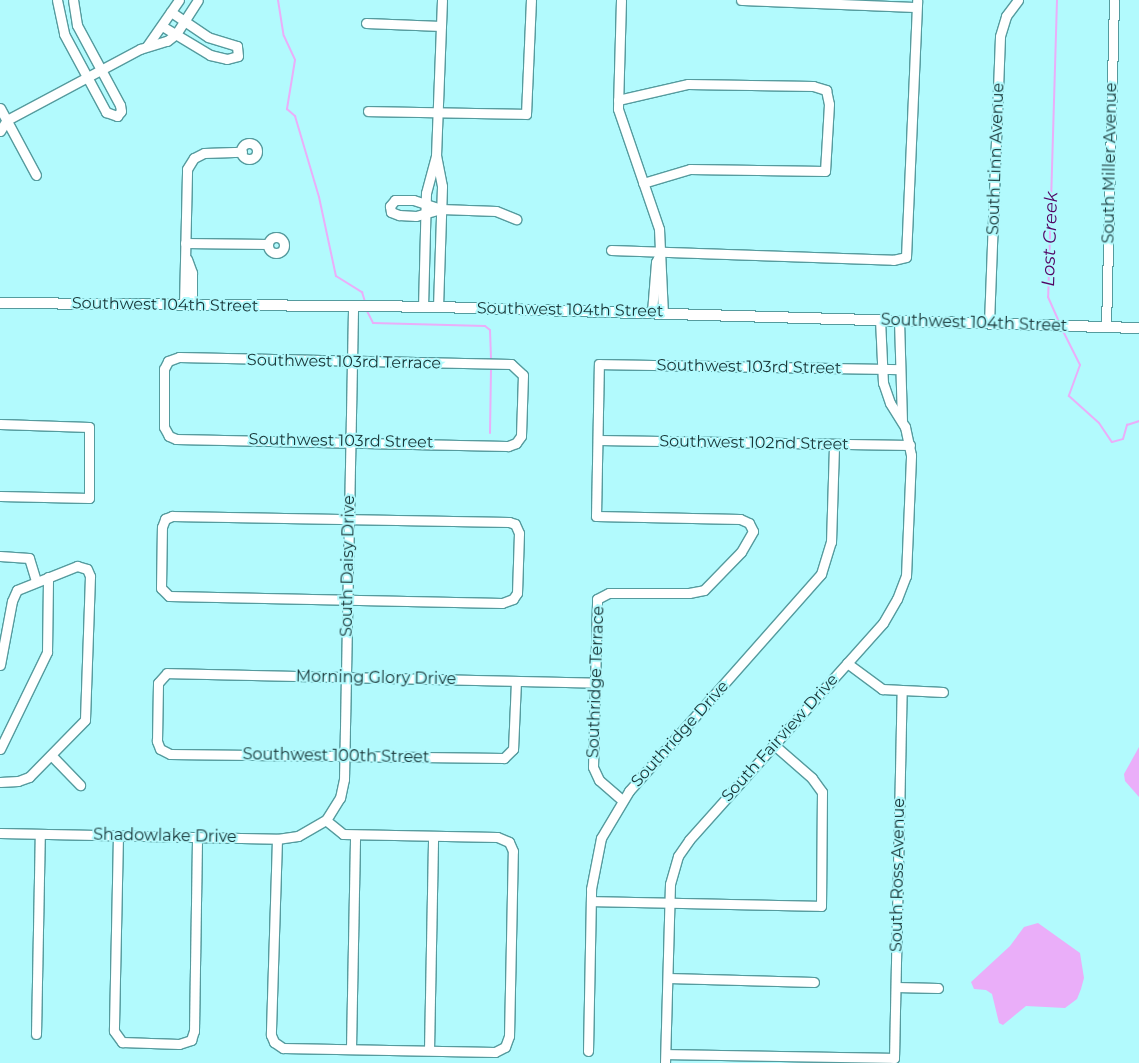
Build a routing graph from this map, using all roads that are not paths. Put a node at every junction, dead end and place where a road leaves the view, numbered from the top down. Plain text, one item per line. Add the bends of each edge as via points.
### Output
1 (57, 0) edge
2 (73, 0) edge
3 (179, 0) edge
4 (198, 0) edge
5 (442, 0) edge
6 (531, 0) edge
7 (621, 0) edge
8 (741, 0) edge
9 (1018, 0) edge
10 (1114, 0) edge
11 (916, 3) edge
12 (171, 12) junction
13 (184, 21) junction
14 (366, 23) dead end
15 (162, 26) junction
16 (441, 26) junction
17 (176, 34) junction
18 (147, 46) junction
19 (101, 69) junction
20 (87, 77) junction
21 (618, 100) junction
22 (0, 108) edge
23 (368, 111) dead end
24 (438, 114) junction
25 (3, 119) edge
26 (0, 131) edge
27 (242, 152) dead end
28 (436, 156) junction
29 (36, 175) dead end
30 (643, 183) junction
31 (426, 203) junction
32 (441, 209) junction
33 (426, 213) junction
34 (516, 218) dead end
35 (185, 243) junction
36 (268, 244) dead end
37 (611, 250) dead end
38 (661, 251) junction
39 (0, 303) edge
40 (188, 305) junction
41 (357, 306) junction
42 (423, 307) junction
43 (438, 307) junction
44 (652, 312) junction
45 (663, 313) junction
46 (880, 320) junction
47 (899, 320) junction
48 (989, 322) junction
49 (1106, 327) junction
50 (1139, 328) edge
51 (352, 362) junction
52 (881, 369) junction
53 (899, 369) junction
54 (902, 420) junction
55 (0, 424) edge
56 (167, 434) joint
57 (599, 440) junction
58 (350, 441) junction
59 (516, 443) joint
60 (834, 444) junction
61 (910, 445) junction
62 (0, 496) edge
63 (349, 519) junction
64 (0, 556) edge
65 (48, 577) junction
66 (36, 581) junction
67 (348, 599) junction
68 (847, 663) junction
69 (0, 665) edge
70 (346, 678) junction
71 (516, 681) junction
72 (594, 683) junction
73 (902, 691) junction
74 (943, 692) dead end
75 (774, 745) junction
76 (0, 749) edge
77 (162, 751) joint
78 (52, 755) junction
79 (344, 756) junction
80 (0, 782) edge
81 (80, 785) dead end
82 (622, 800) junction
83 (326, 820) junction
84 (0, 833) edge
85 (40, 834) junction
86 (355, 835) junction
87 (118, 836) junction
88 (197, 837) junction
89 (433, 837) junction
90 (277, 839) junction
91 (591, 901) junction
92 (670, 902) junction
93 (668, 978) junction
94 (814, 982) dead end
95 (896, 987) junction
96 (938, 988) dead end
97 (36, 1034) dead end
98 (350, 1048) junction
99 (430, 1050) junction
100 (588, 1051) dead end
101 (665, 1058) edge

1 - 20 street via 62,29
2 - 19 street via 77,25
3 - 12 street
4 - 13 street
5 - 16 street
6 - 24 street via 526,114
7 - 21 street
8 - 11 street
9 - 48 street, South Linn Avenue via 1006,16 1000,36
10 - 49 street, South Miller Avenue
11 - 38 street via 906,257 893,260
12 - 13 street
12 - 15 street
13 - 17 street
13 - 17 street via 208,37 237,46 238,56 227,59 210,55
14 - 16 street
15 - 17 street
15 - 18 street
16 - 24 street
17 - 18 street via 166,41
18 - 19 street
19 - 20 street
19 - 20 street via 120,105 118,115 106,112
20 - 25 street
21 - 30 street via 624,130
21 - 30 street via 688,84 813,86 826,90 829,104 825,171 690,169
22 - 25 street
23 - 24 street
24 - 28 street
25 - 26 street
25 - 29 street
27 - 35 street via 208,152 194,158 188,165
28 - 31 street via 427,184
28 - 32 street via 442,186
30 - 38 street via 659,229
31 - 32 street
31 - 33 street
31 - 33 street via 399,199 390,206 395,215
32 - 33 street
32 - 34 street via 496,211
32 - 43 street
33 - 42 street
35 - 36 street
35 - 40 street
37 - 38 street
38 - 44 street via 656,262
38 - 45 street
39 - 40 main road, Southwest 104th Street
40 - 41 main road, Southwest 104th Street
41 - 42 main road, Southwest 104th Street
41 - 51 street, South Daisy Drive
42 - 43 main road, Southwest 104th Street
43 - 44 main road, Southwest 104th Street
44 - 45 main road, Southwest 104th Street
45 - 46 main road, Southwest 104th Street
46 - 47 main road, Southwest 104th Street
46 - 52 street, South Fairview Drive
47 - 48 main road, Southwest 104th Street
47 - 53 street, South Fairview Drive
48 - 49 main road, Southwest 104th Street
49 - 50 main road, Southwest 104th Street
51 - 56 street, Southwest 103rd Terrace via 179,358 168,361 164,369
51 - 58 street, South Daisy Drive
51 - 59 street, Southwest 103rd Terrace via 511,364 523,375 522,432
52 - 53 street, Southwest 103rd Street
52 - 54 street, South Fairview Drive via 890,403
52 - 57 street, Southwest 103rd Street via 599,364
53 - 54 street, South Fairview Drive
54 - 61 street, South Fairview Drive
55 - 62 street via 89,427 89,498
56 - 58 street, Southwest 103rd Street via 176,439
57 - 60 street, Southwest 102nd Street
57 - 72 street, Southridge Terrace via 596,516 735,518 749,523 753,531 748,542 704,590 689,593 609,593 599,597
58 - 59 street, Southwest 103rd Street via 508,446
58 - 63 street, South Daisy Drive
60 - 61 street, Southwest 102nd Street
60 - 82 street, Southridge Drive via 831,542 821,574
61 - 68 street, South Fairview Drive via 906,576 888,616
63 - 67 street, South Daisy Drive
63 - 67 street via 505,521 517,526 520,538 515,598 502,603
63 - 67 street via 176,515 166,519 162,526 163,592 173,597
64 - 66 street via 30,558
65 - 66 street
65 - 76 street via 47,652
65 - 78 street via 77,566 85,567 90,576 86,717 82,726
66 - 69 street via 14,593
67 - 70 street, South Daisy Drive
68 - 73 street via 878,688
68 - 75 street, South Fairview Drive
70 - 71 street, Morning Glory Drive
70 - 77 street, Morning Glory Drive via 172,673 161,678 157,741
70 - 79 street, South Daisy Drive
71 - 72 street, Morning Glory Drive
71 - 79 street, Southwest 100th Street via 513,748 504,758
72 - 82 street, Southridge Terrace via 594,772
73 - 74 street
73 - 95 street, South Ross Avenue
75 - 92 street, South Fairview Drive via 681,850 672,876
75 - 92 street via 812,778 822,792 821,906
77 - 79 street, Southwest 100th Street via 170,754
78 - 80 street via 25,779
78 - 81 street
79 - 83 street, South Daisy Drive via 342,793
82 - 91 street, Southridge Drive via 599,844
83 - 86 street via 340,833
83 - 90 street, Shadowlake Drive via 298,836
84 - 85 street, Shadowlake Drive
85 - 87 street, Shadowlake Drive
85 - 97 street
86 - 89 street
86 - 98 street
87 - 88 street, Shadowlake Drive
87 - 88 street via 116,1038 125,1042 179,1044 188,1042 194,1034
88 - 90 street, Shadowlake Drive
89 - 99 street
89 - 99 street via 497,837 509,842 513,851 509,1036 504,1049 495,1052
90 - 98 street via 274,1042 283,1048
91 - 92 street
91 - 100 street, Southridge Drive
92 - 93 street, South Fairview Drive
93 - 94 street
93 - 101 street, South Fairview Drive
95 - 96 street
95 - 101 street, South Ross Avenue via 894,1058
98 - 99 street

